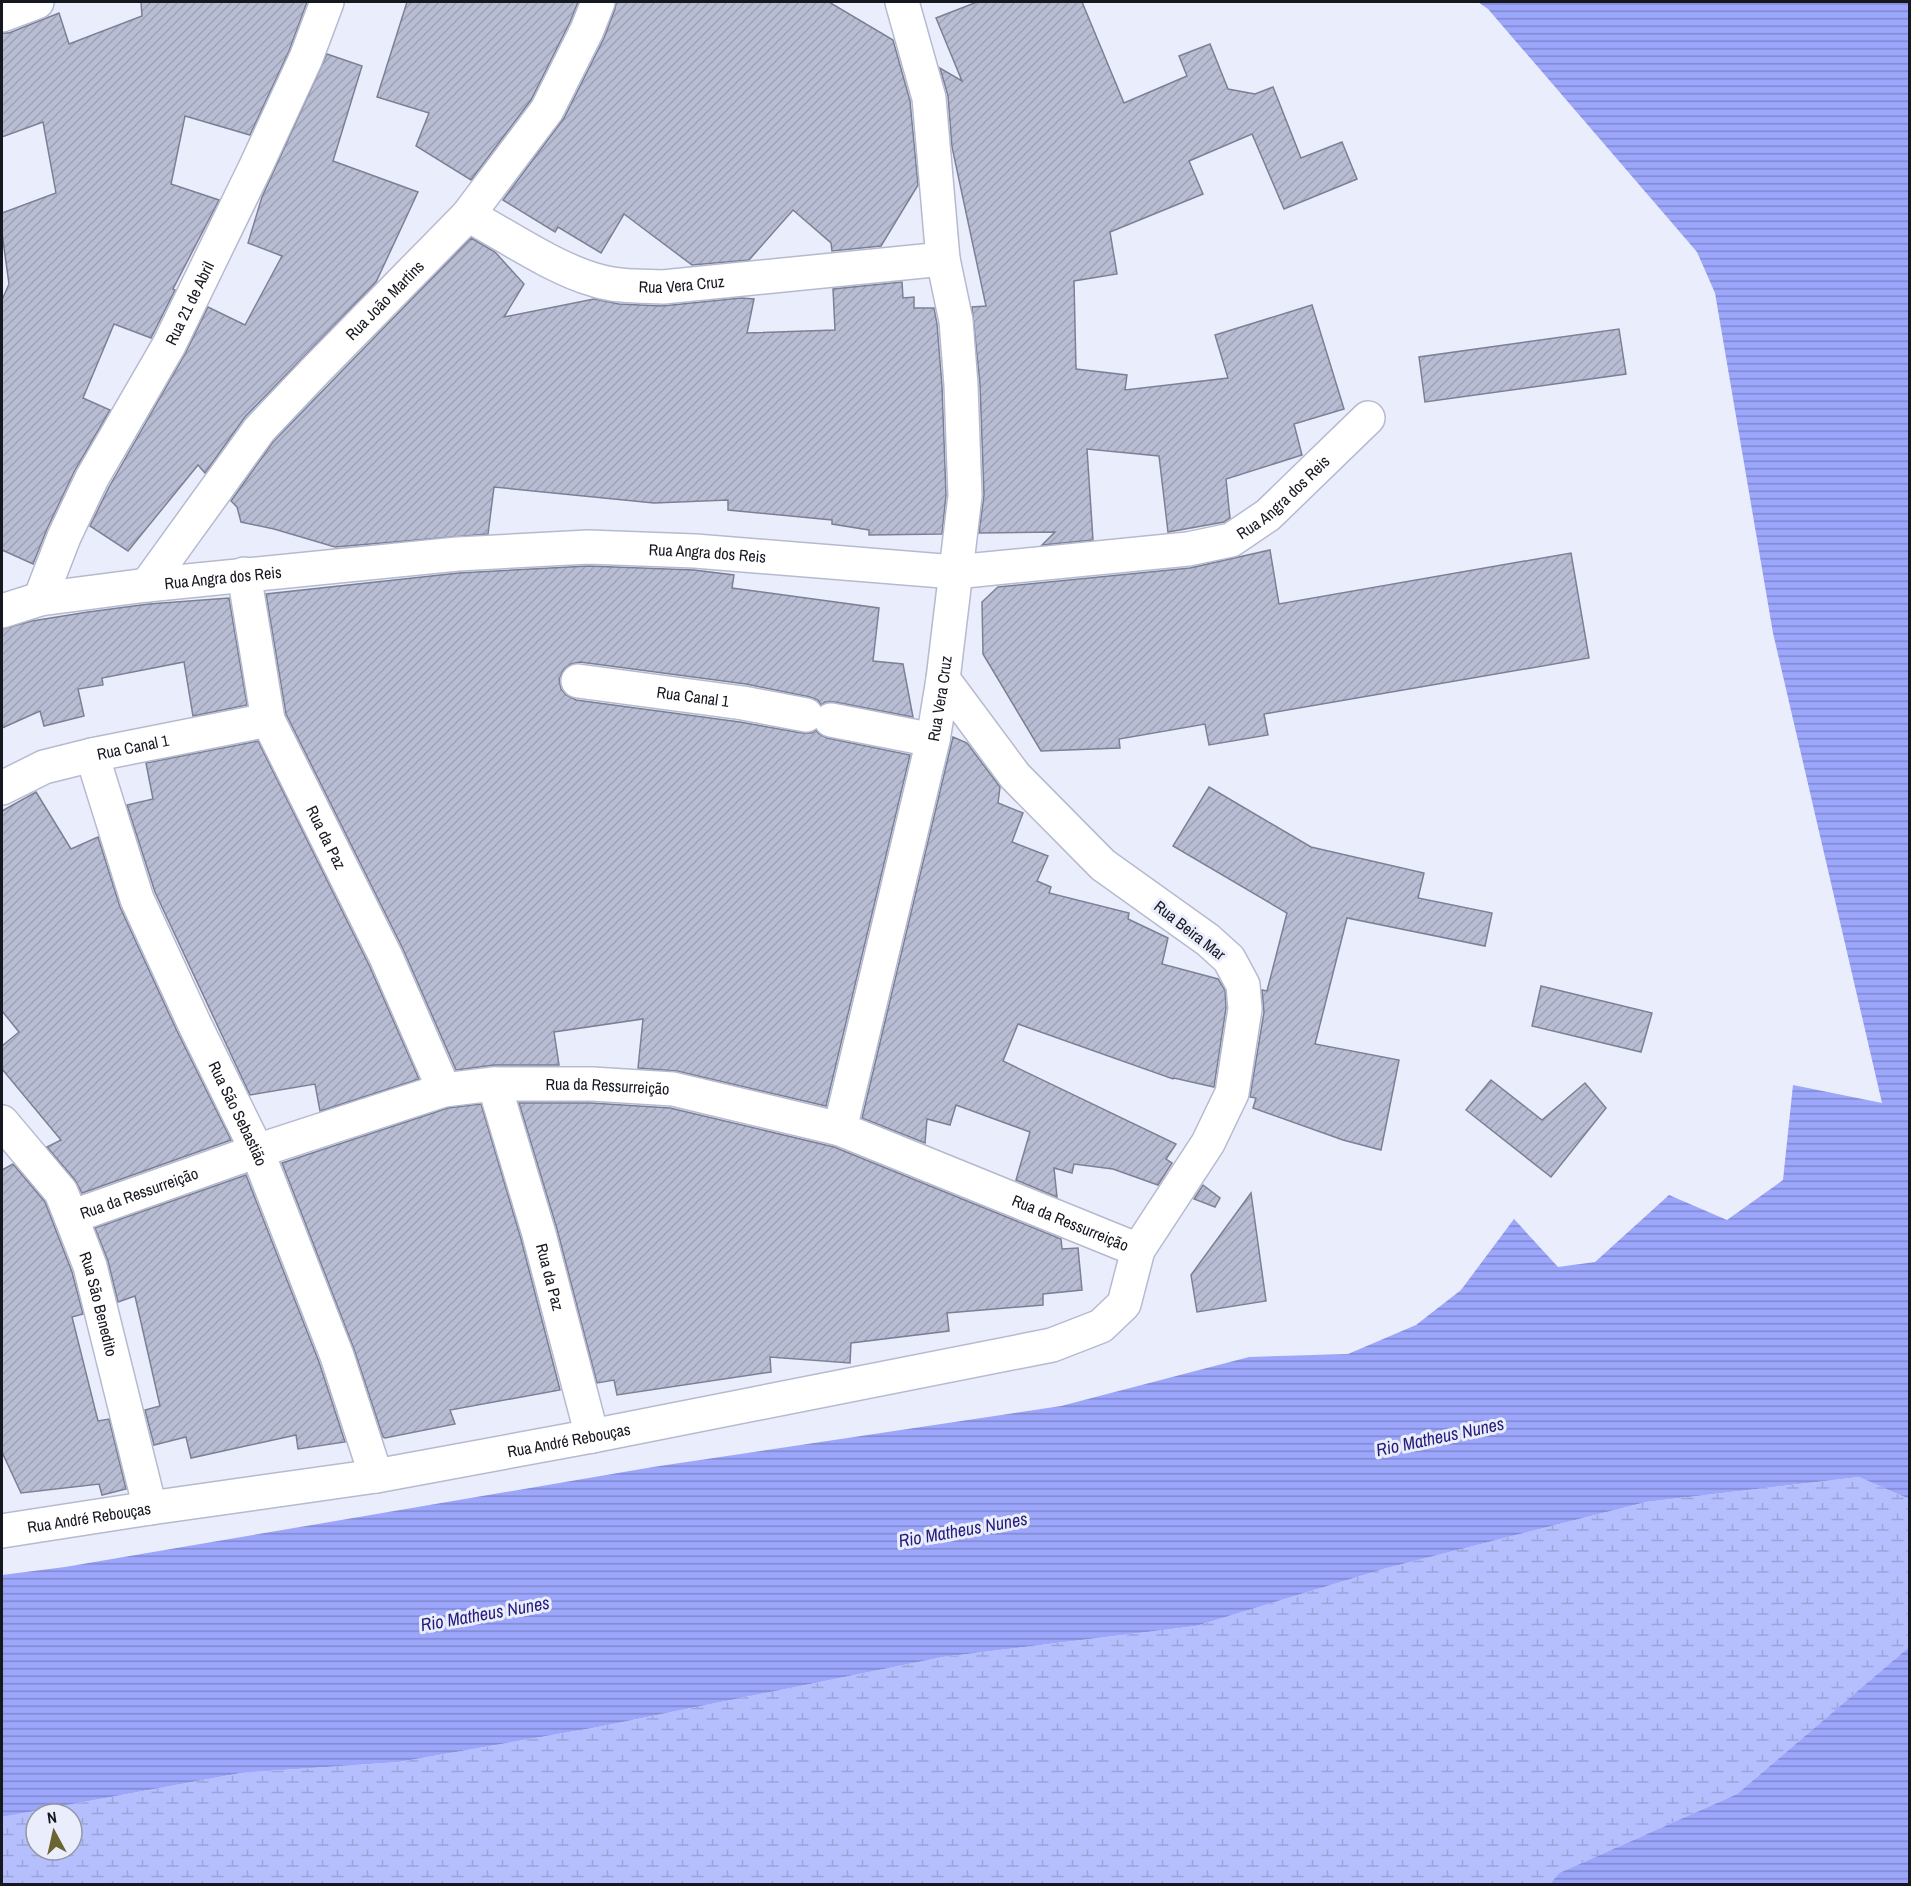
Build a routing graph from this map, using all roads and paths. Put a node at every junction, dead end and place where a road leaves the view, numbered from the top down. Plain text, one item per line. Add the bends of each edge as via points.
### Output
1 (37, 2) edge
2 (327, 2) edge
3 (598, 2) edge
4 (902, 2) edge
5 (2, 15) edge
6 (468, 215) junction
7 (944, 259) junction
8 (1368, 418) dead end
9 (955, 572) junction
10 (244, 574) junction
11 (147, 585) junction
12 (40, 599) junction
13 (2, 611) edge
14 (943, 679) junction
15 (578, 681) dead end
16 (268, 720) junction
17 (933, 740) junction
18 (92, 755) junction
19 (2, 788) edge
20 (494, 1084) junction
21 (444, 1090) junction
22 (2, 1122) edge
23 (840, 1129) junction
24 (257, 1151) junction
25 (71, 1217) junction
26 (1138, 1250) junction
27 (1124, 1304) joint
28 (592, 1436) junction
29 (376, 1476) junction
30 (150, 1508) junction
31 (2, 1531) edge

1 - 5 street
2 - 12 street, Rua 21 de Abril via 256,166 169,345 92,478
3 - 6 street, Rua João Martins via 547,110
4 - 7 street, Rua Vera Cruz via 929,98
6 - 7 street, Rua Vera Cruz via 567,270 627,286 663,287
6 - 11 street, Rua João Martins via 260,430
7 - 9 street, Rua Vera Cruz via 956,321 965,496
8 - 9 street, Rua Angra dos Reis via 1268,515 1231,540 1188,549
9 - 10 street, Rua Angra dos Reis via 695,550 588,547 459,554
9 - 14 street, Rua Vera Cruz
10 - 11 street, Rua Angra dos Reis
10 - 16 street, Rua da Paz
11 - 12 street, Rua Angra dos Reis
12 - 13 street, Rua Angra dos Reis
14 - 17 street, Rua Vera Cruz
14 - 26 street, Rua Beira Mar via 1015,776 1103,865 1208,940 1228,959 1243,985 1245,1009 1232,1093 1208,1143
15 - 17 street, Rua Canal 1 via 743,703
16 - 18 street, Rua Canal 1
16 - 21 street, Rua da Paz via 386,957
17 - 23 street, Rua Vera Cruz
18 - 19 street, Rua Canal 1 via 44,767
18 - 24 street, Rua São Sebastião via 137,899
20 - 21 street, Rua da Ressurreição
20 - 23 street, Rua da Ressurreição via 674,1089
20 - 28 street, Rua da Paz via 539,1234
21 - 24 street, Rua da Ressurreição
22 - 25 street, Rua São Benedito via 61,1192
23 - 26 street, Rua da Ressurreição
24 - 25 street, Rua da Ressurreição
24 - 29 street, Rua São Sebastião via 337,1356
25 - 30 street, Rua São Benedito via 90,1266
26 - 27 street, Rua Beira Mar
27 - 28 street, Rua André Rebouças via 1101,1326 1052,1345
28 - 29 street, Rua André Rebouças
29 - 30 street, Rua André Rebouças
30 - 31 street, Rua André Rebouças

